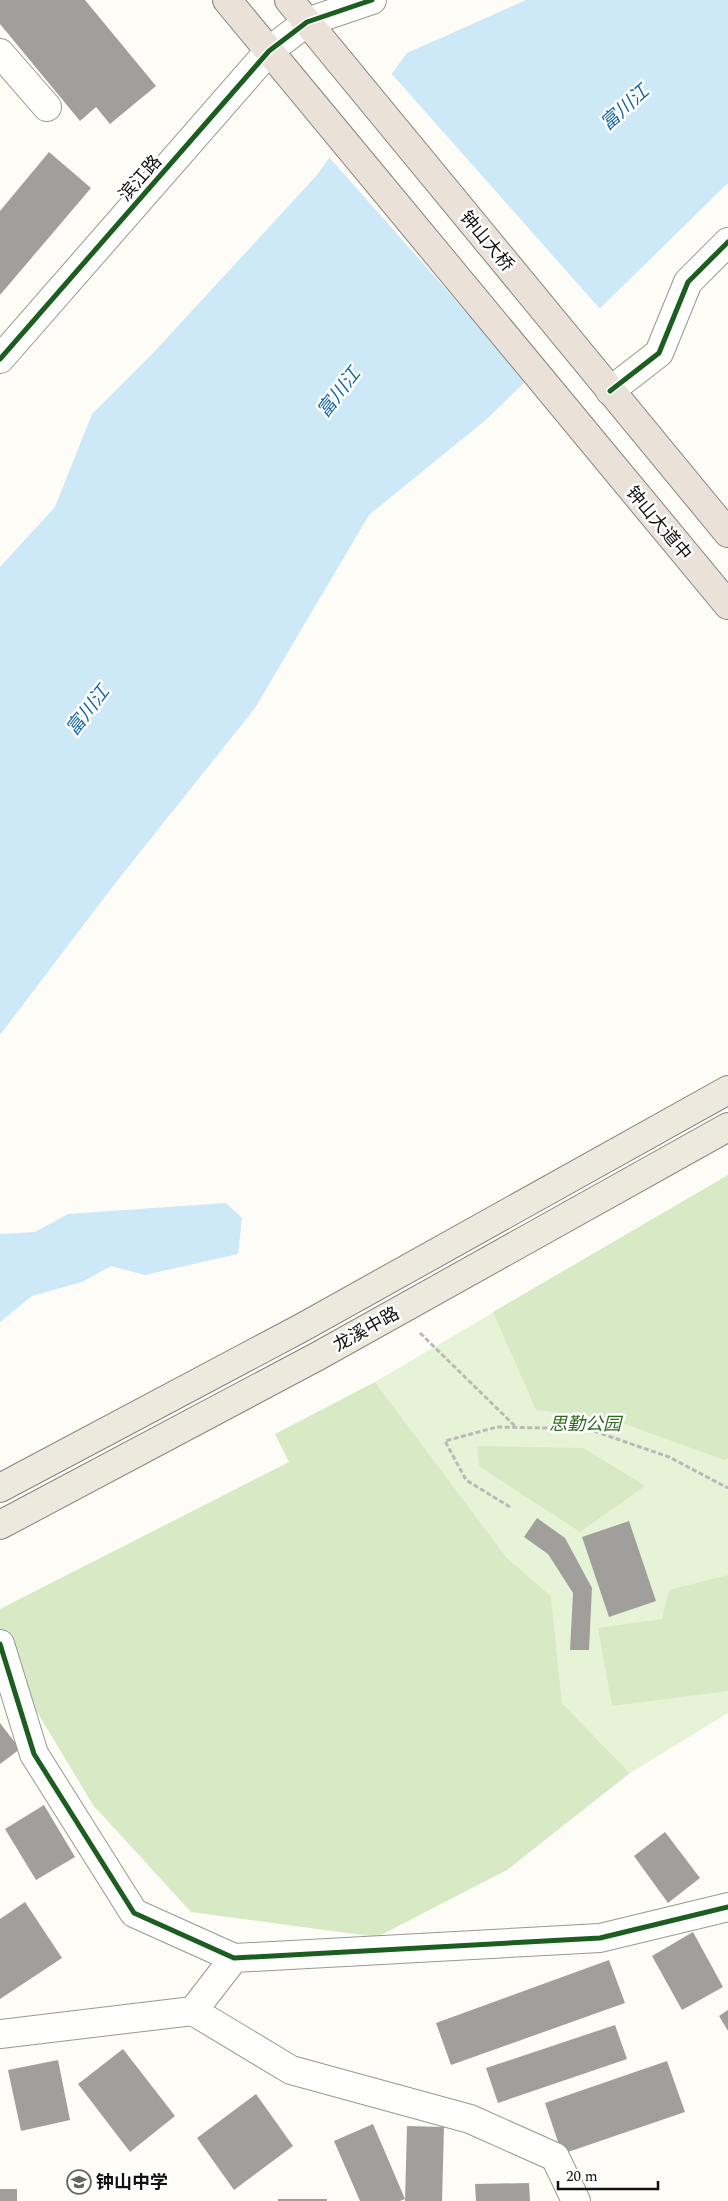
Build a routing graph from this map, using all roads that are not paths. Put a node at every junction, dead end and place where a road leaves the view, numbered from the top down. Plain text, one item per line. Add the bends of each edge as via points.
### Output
1 (227, 0) edge
2 (289, 0) edge
3 (372, 0) edge
4 (307, 22) junction
5 (269, 51) junction
6 (0, 52) edge
7 (47, 108) dead end
8 (728, 242) edge
9 (0, 360) edge
10 (618, 400) junction
11 (728, 533) edge
12 (728, 605) edge
13 (728, 1090) edge
14 (728, 1127) edge
15 (0, 1488) edge
16 (0, 1525) edge
17 (0, 1644) edge
18 (728, 1907) edge
19 (234, 1958) junction
20 (193, 2011) junction
21 (0, 2034) edge
22 (576, 2201) edge

1 - 5 highway
2 - 4 highway
3 - 4 street, 滨江路
4 - 5 street, 滨江路
4 - 10 highway, 钟山大桥
5 - 9 street, 滨江路
5 - 12 highway, 钟山大道中
6 - 7 street
8 - 10 street via 688,282 658,353
10 - 11 highway
13 - 15 main road, 龙溪中路 via 303,1327
14 - 16 main road, 龙溪中路 via 398,1311
17 - 19 street via 34,1754 134,1913
18 - 19 street via 600,1938
19 - 20 street
20 - 21 street
20 - 22 street via 291,2070 470,2119 555,2157

